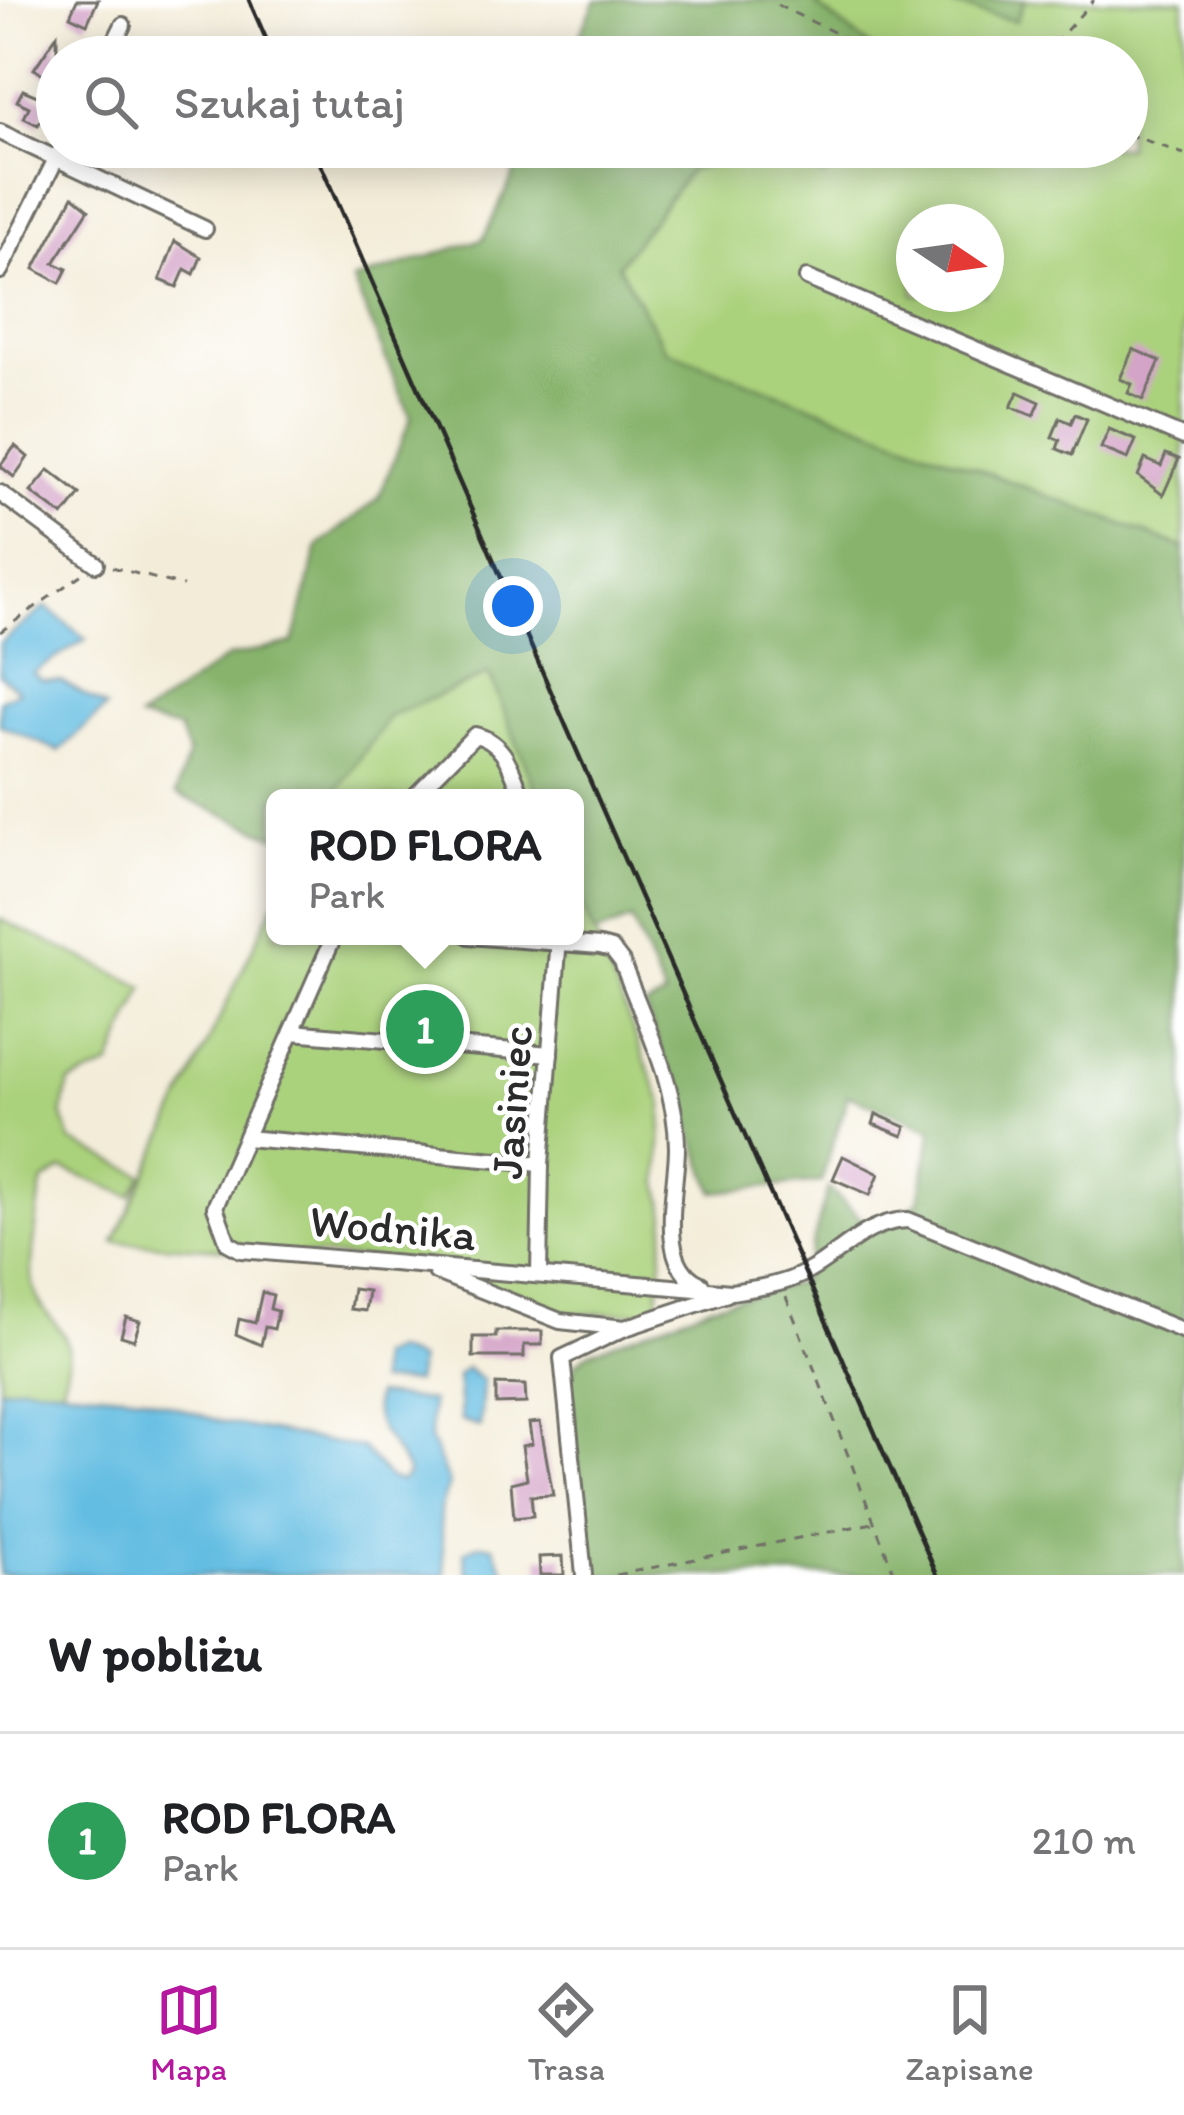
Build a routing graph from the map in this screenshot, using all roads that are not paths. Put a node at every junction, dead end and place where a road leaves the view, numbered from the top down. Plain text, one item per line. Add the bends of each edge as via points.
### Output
1 (123, 25) dead end
2 (118, 36) edge
3 (0, 132) edge
4 (36, 144) edge
5 (51, 168) edge
6 (90, 168) edge
7 (206, 229) dead end
8 (0, 271) edge
9 (807, 278) dead end
10 (1184, 437) edge
11 (0, 493) edge
12 (96, 564) road end
13 (421, 789) edge
14 (519, 789) edge
15 (584, 944) edge
16 (330, 945) edge
17 (560, 945) edge
18 (292, 1033) junction
19 (550, 1054) junction
20 (246, 1138) junction
21 (541, 1164) junction
22 (423, 1267) junction
23 (539, 1274) junction
24 (731, 1292) junction
25 (625, 1328) junction
26 (1184, 1330) edge
27 (584, 1575) edge

1 - 2 street
3 - 4 street
5 - 8 street
6 - 7 street
9 - 10 street
11 - 12 street
13 - 14 street via 475,735 504,753
15 - 24 street via 612,949 622,962 675,1107 673,1244 680,1268 689,1280
16 - 18 street
17 - 19 street, Jasiniec
18 - 19 street
18 - 20 street
19 - 21 street, Jasiniec
20 - 21 street
20 - 22 street, Wodnika via 215,1207 228,1243
21 - 23 street, Jasiniec
22 - 23 street, Wodnika
22 - 25 street via 560,1321
23 - 24 street, Wodnika
24 - 25 street
24 - 26 street via 781,1284 881,1220 908,1220
25 - 27 street via 562,1358

